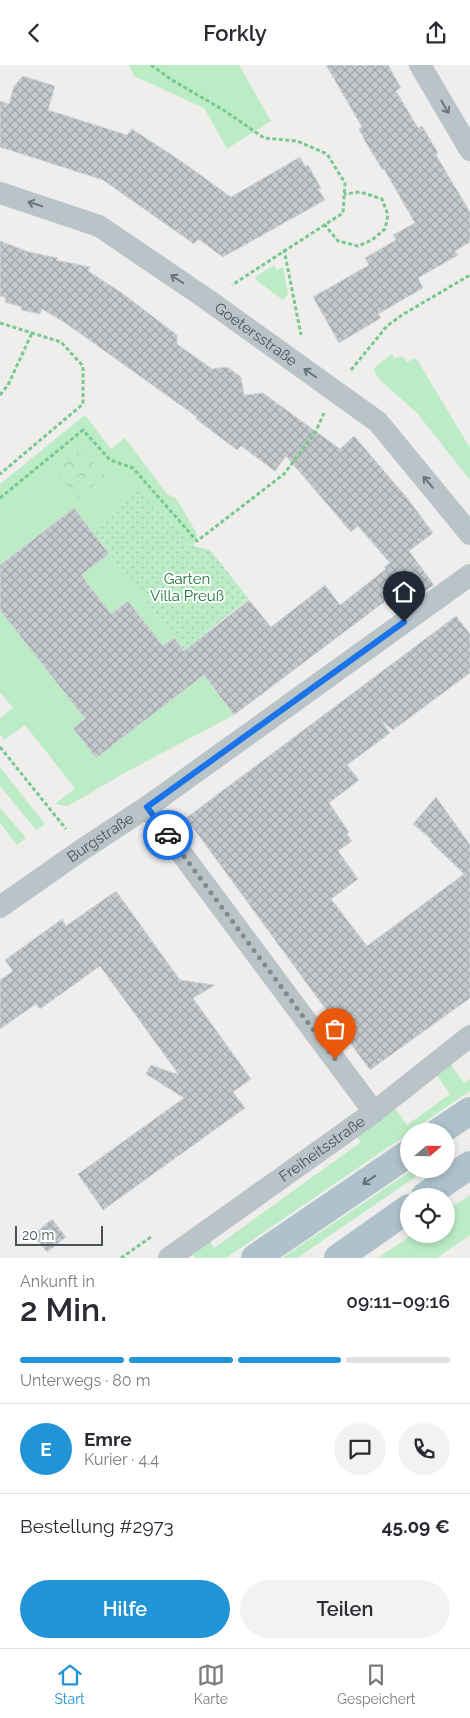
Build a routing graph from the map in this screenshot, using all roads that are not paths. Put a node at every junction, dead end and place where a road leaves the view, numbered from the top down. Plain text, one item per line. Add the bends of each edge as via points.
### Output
1 (420, 65) edge
2 (470, 150) edge
3 (0, 193) edge
4 (466, 522) edge
5 (470, 575) edge
6 (147, 807) junction
7 (0, 907) edge
8 (470, 1036) edge
9 (470, 1111) edge
10 (374, 1112) junction
11 (452, 1123) edge
12 (400, 1159) edge
13 (470, 1165) edge
14 (437, 1188) edge
15 (400, 1214) edge
16 (169, 1258) edge
17 (255, 1258) edge
18 (338, 1258) edge

1 -> 2 street
4 -> 3 street, Goetersstraße via 378,421 208,300 99,226
5 - 6 street, Burgstraße
6 - 7 street, Burgstraße
6 - 10 street
8 - 10 street, Freiheitsstraße
9 - 11 main road
10 - 16 street, Freiheitsstraße
12 -> 17 main road
13 - 14 main road
15 - 18 main road

